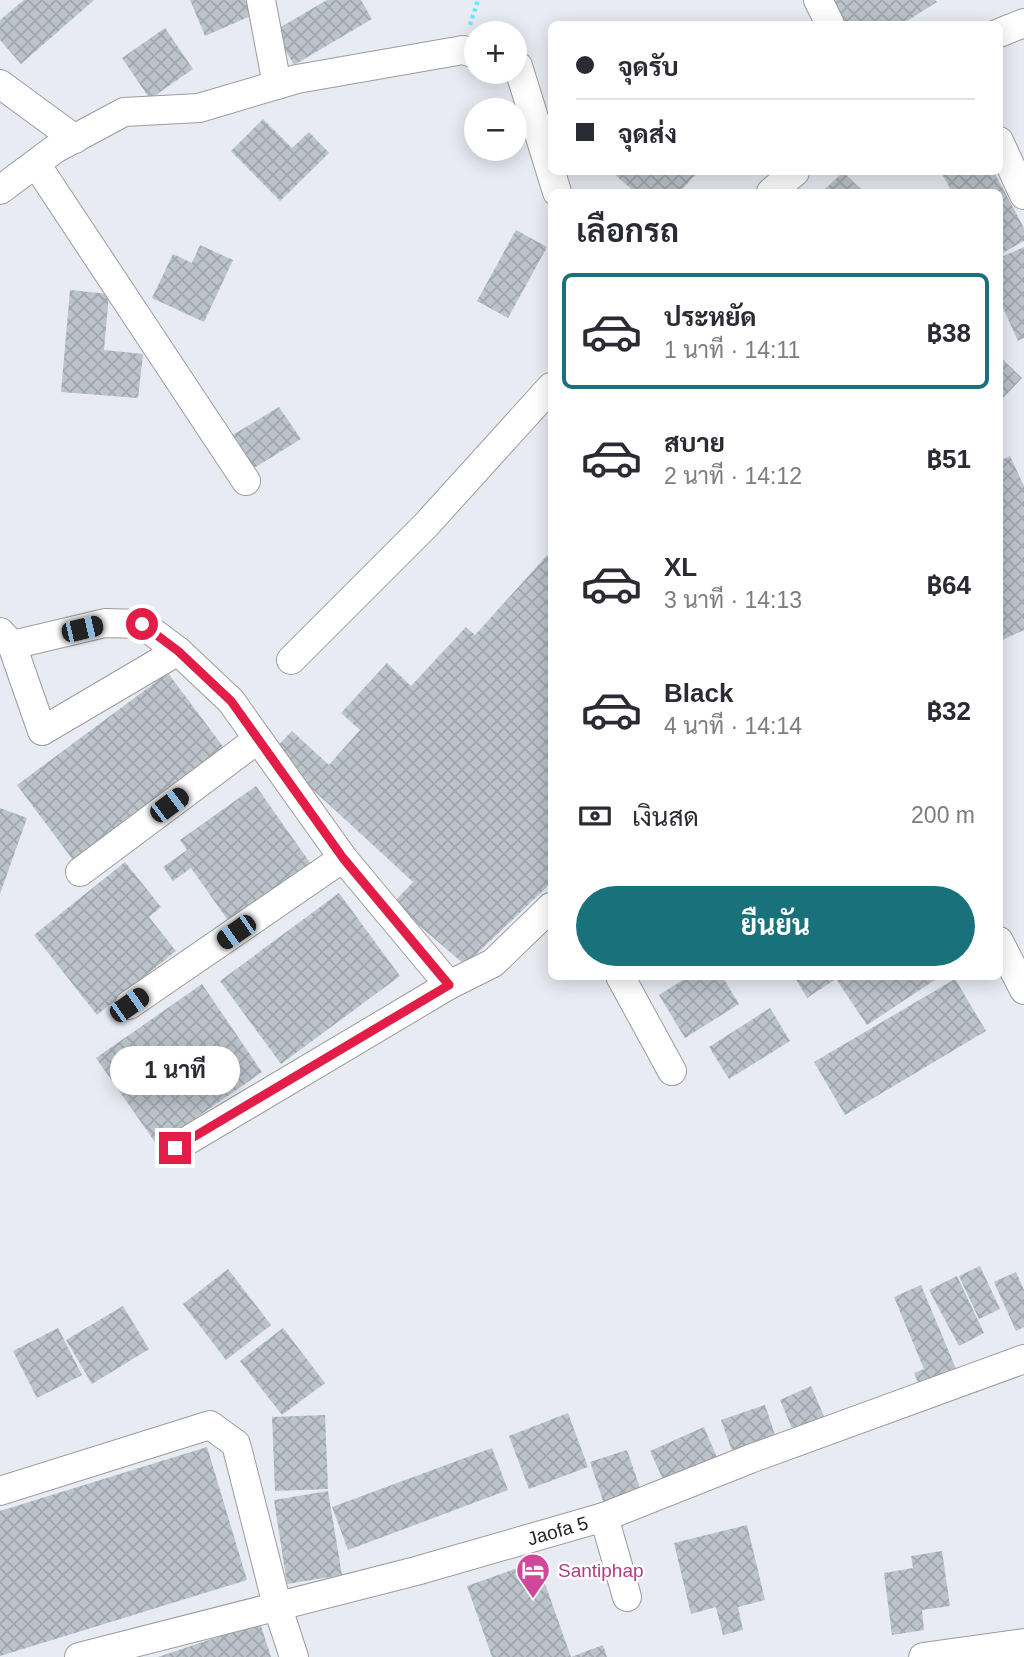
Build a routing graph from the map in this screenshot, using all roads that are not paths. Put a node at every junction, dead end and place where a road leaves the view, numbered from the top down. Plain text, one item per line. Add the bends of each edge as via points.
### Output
1 (261, 0) edge
2 (818, 0) edge
3 (828, 21) edge
4 (1024, 23) edge
5 (1003, 31) edge
6 (464, 50) edge
7 (0, 84) edge
8 (524, 84) edge
9 (277, 85) junction
10 (75, 139) junction
11 (1003, 150) edge
12 (548, 163) edge
13 (36, 164) junction
14 (791, 175) edge
15 (775, 189) edge
16 (0, 190) edge
17 (1024, 195) edge
18 (548, 390) edge
19 (246, 481) dead end
20 (6, 639) edge
21 (178, 651) junction
22 (290, 660) dead end
23 (258, 739) junction
24 (343, 858) junction
25 (80, 872) dead end
26 (548, 910) edge
27 (1003, 950) edge
28 (622, 980) edge
29 (449, 985) junction
30 (1024, 990) edge
31 (129, 1005) dead end
32 (672, 1071) dead end
33 (175, 1148) dead end
34 (1024, 1359) edge
35 (0, 1491) edge
36 (604, 1517) junction
37 (627, 1597) dead end
38 (277, 1605) junction
39 (1024, 1643) edge
40 (79, 1657) edge
41 (294, 1657) edge
42 (923, 1657) edge

1 - 9 street
2 - 3 street
4 - 5 street
6 - 9 street
7 - 10 street
8 - 12 street
9 - 10 street via 200,108 124,112
10 - 13 street
11 - 17 street
13 - 16 street
13 - 19 street
14 - 15 street
18 - 22 street via 426,525
20 - 21 street via 105,623 142,624
20 - 21 street via 42,730
21 - 23 street via 231,701
23 - 24 street
23 - 25 street
24 - 29 street
24 - 31 street
26 - 29 street via 492,963
27 - 30 street
28 - 32 street
29 - 33 street
34 - 36 street, Jaofa 5
35 - 38 street via 210,1425 236,1444
36 - 37 street
36 - 38 street, Jaofa 5
38 - 40 street, Jaofa 5
38 - 41 street
39 - 42 street

